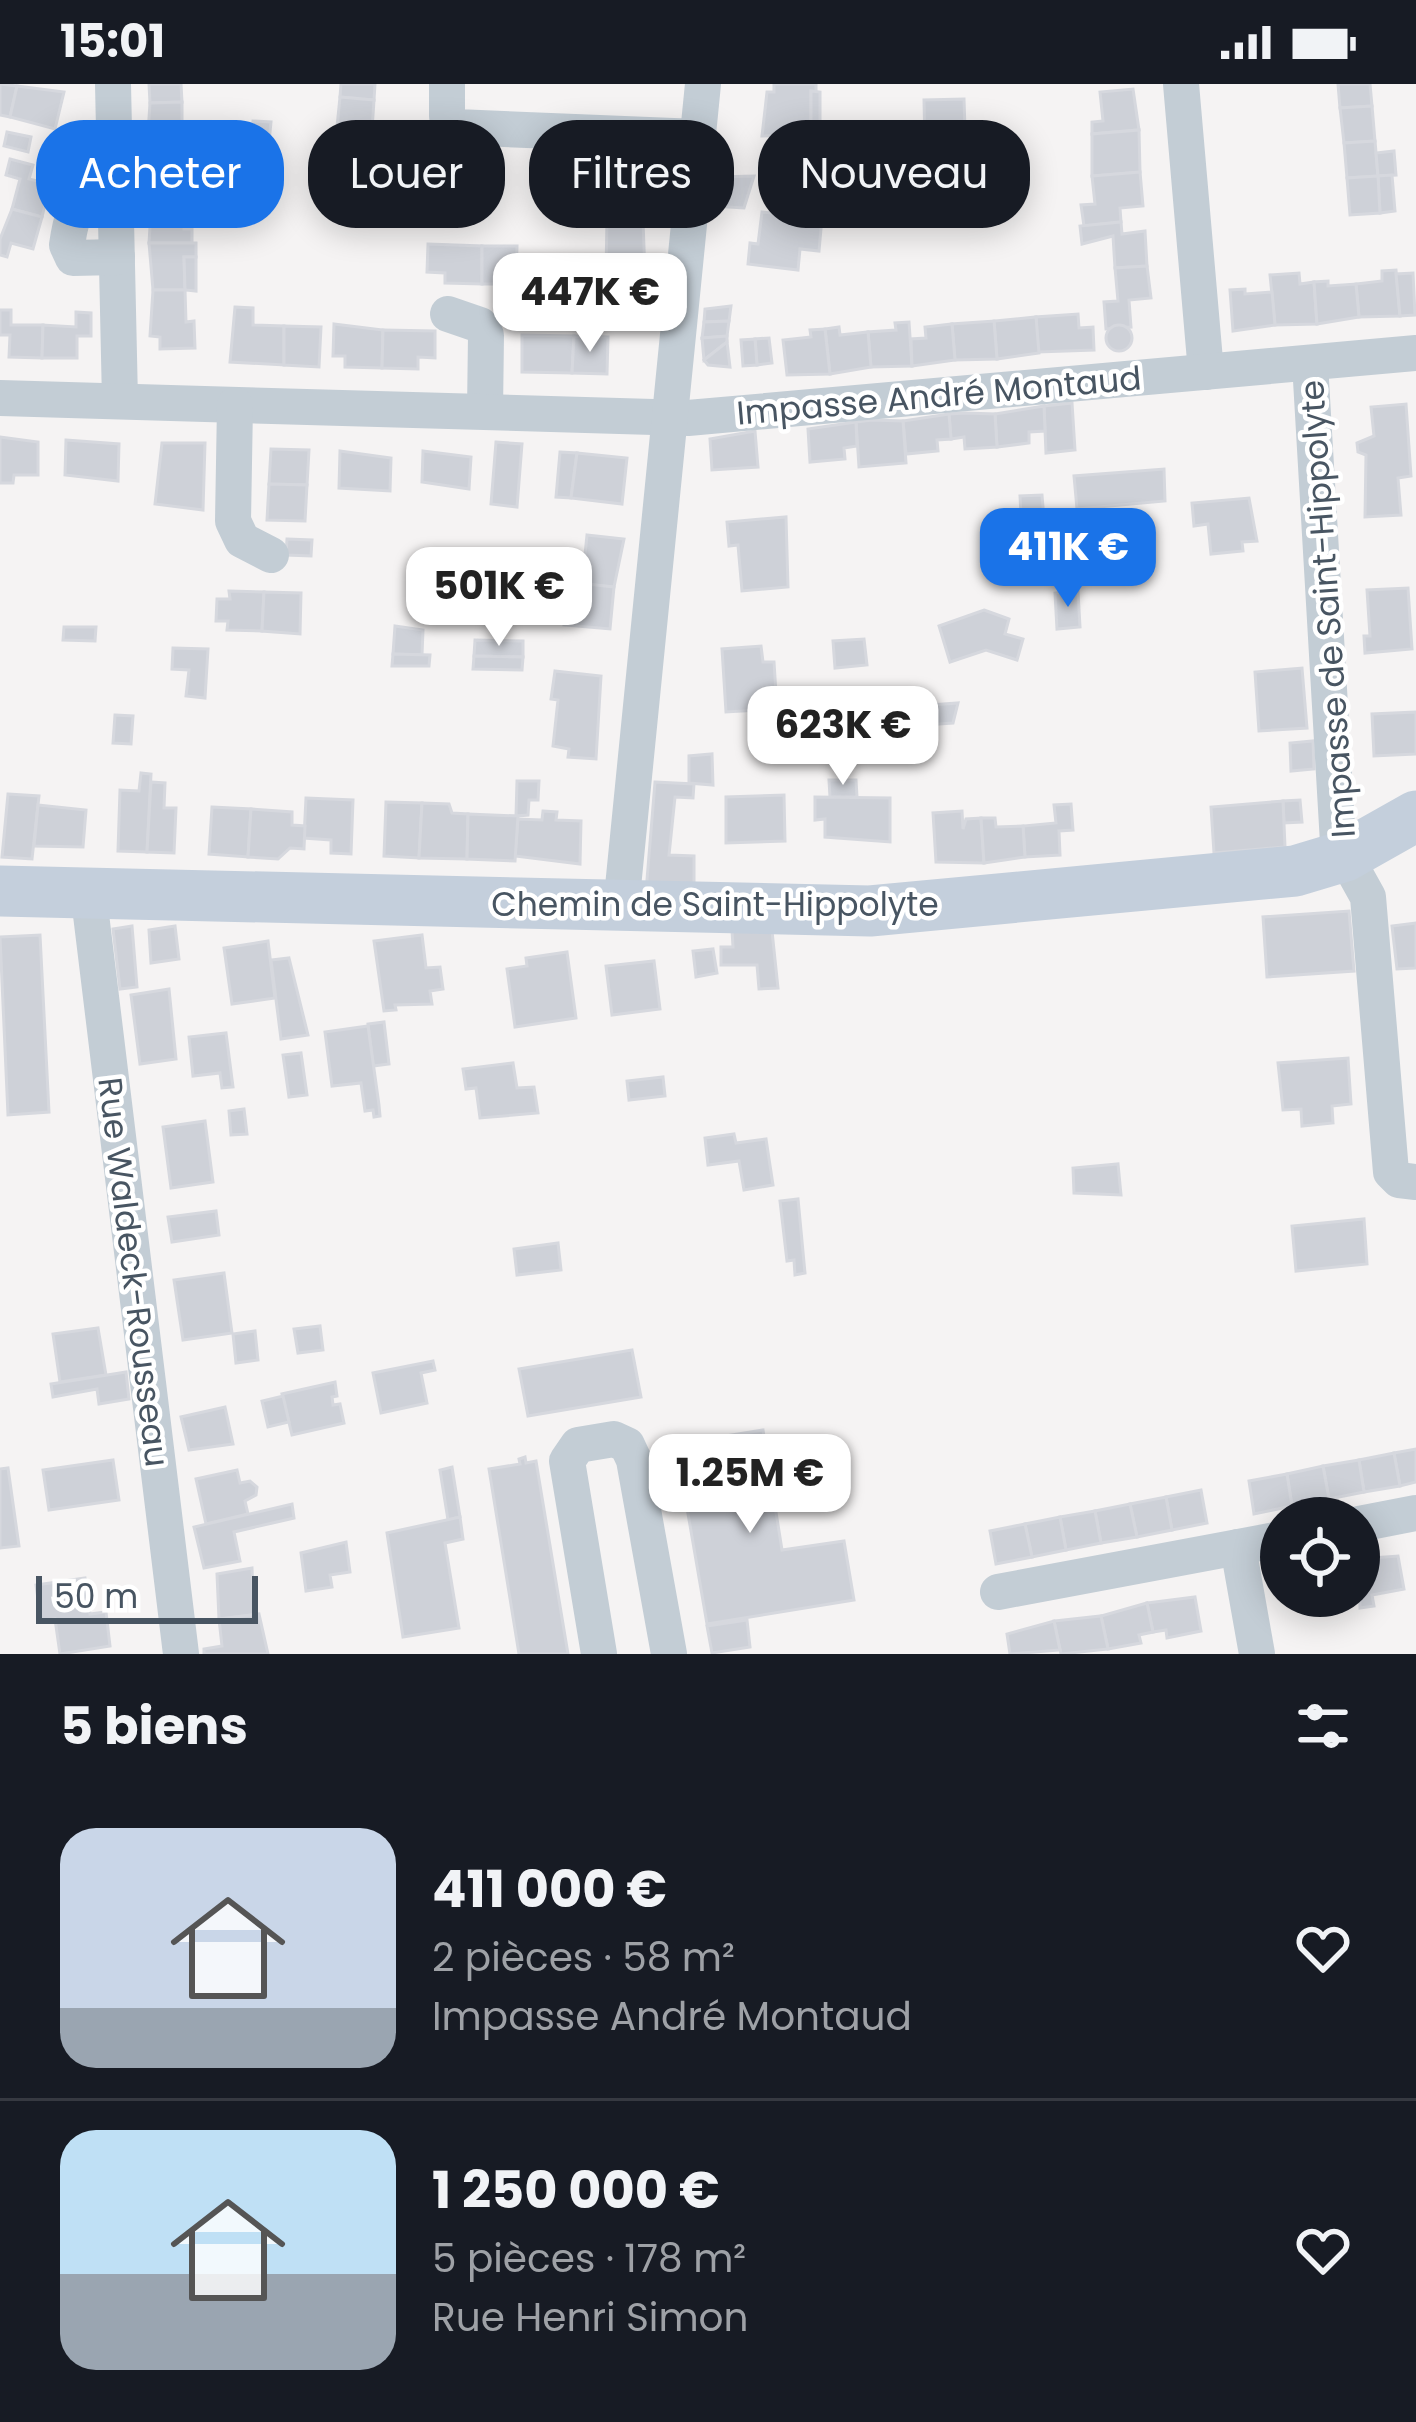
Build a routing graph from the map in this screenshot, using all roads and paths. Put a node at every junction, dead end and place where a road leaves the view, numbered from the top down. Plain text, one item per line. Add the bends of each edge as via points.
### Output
1 (113, 84) edge
2 (447, 84) edge
3 (703, 84) edge
4 (1181, 84) edge
5 (114, 120) edge
6 (700, 120) edge
7 (529, 130) edge
8 (73, 228) edge
9 (117, 228) edge
10 (690, 228) edge
11 (117, 257) junction
12 (448, 314) dead end
13 (1416, 353) edge
14 (1310, 363) junction
15 (1206, 372) junction
16 (0, 398) edge
17 (120, 401) junction
18 (236, 405) junction
19 (485, 412) junction
20 (672, 417) junction
21 (272, 555) dead end
22 (1416, 816) edge
23 (1345, 856) junction
24 (88, 890) junction
25 (0, 891) edge
26 (621, 907) junction
27 (1416, 1182) edge
28 (1416, 1513) edge
29 (1380, 1520) edge
30 (1260, 1543) edge
31 (1238, 1547) junction
32 (998, 1592) dead end
33 (181, 1654) edge
34 (599, 1654) edge
35 (669, 1654) edge
36 (1257, 1654) edge

1 - 5 street
2 - 7 street via 447,116 456,127
3 - 6 street
4 - 15 street
8 - 11 street via 73,258
9 - 11 street
10 - 20 street
11 - 17 street
12 - 19 street via 486,334
13 - 14 street, Impasse André Montaud
14 - 15 street, Impasse André Montaud
14 - 23 street, Impasse de Saint-Hippolyte
15 - 20 street, Impasse André Montaud
16 - 17 street, Impasse André Montaud
17 - 18 street, Impasse André Montaud
18 - 19 street, Impasse André Montaud
18 - 21 street via 232,521 242,540
19 - 20 street, Impasse André Montaud
20 - 26 street
22 - 23 street, Chemin de Saint-Hippolyte
23 - 26 street, Chemin de Saint-Hippolyte via 1261,876 998,903 870,911
23 - 27 street, Impasse de Saint-Hippolyte via 1368,897 1391,1172
24 - 25 street, Chemin de Saint-Hippolyte
24 - 26 street, Chemin de Saint-Hippolyte
24 - 33 street, Rue Waldeck-Rousseau
28 - 29 street
30 - 31 street
31 - 32 street
31 - 36 street
34 - 35 street via 567,1461 578,1445 614,1439 634,1460

